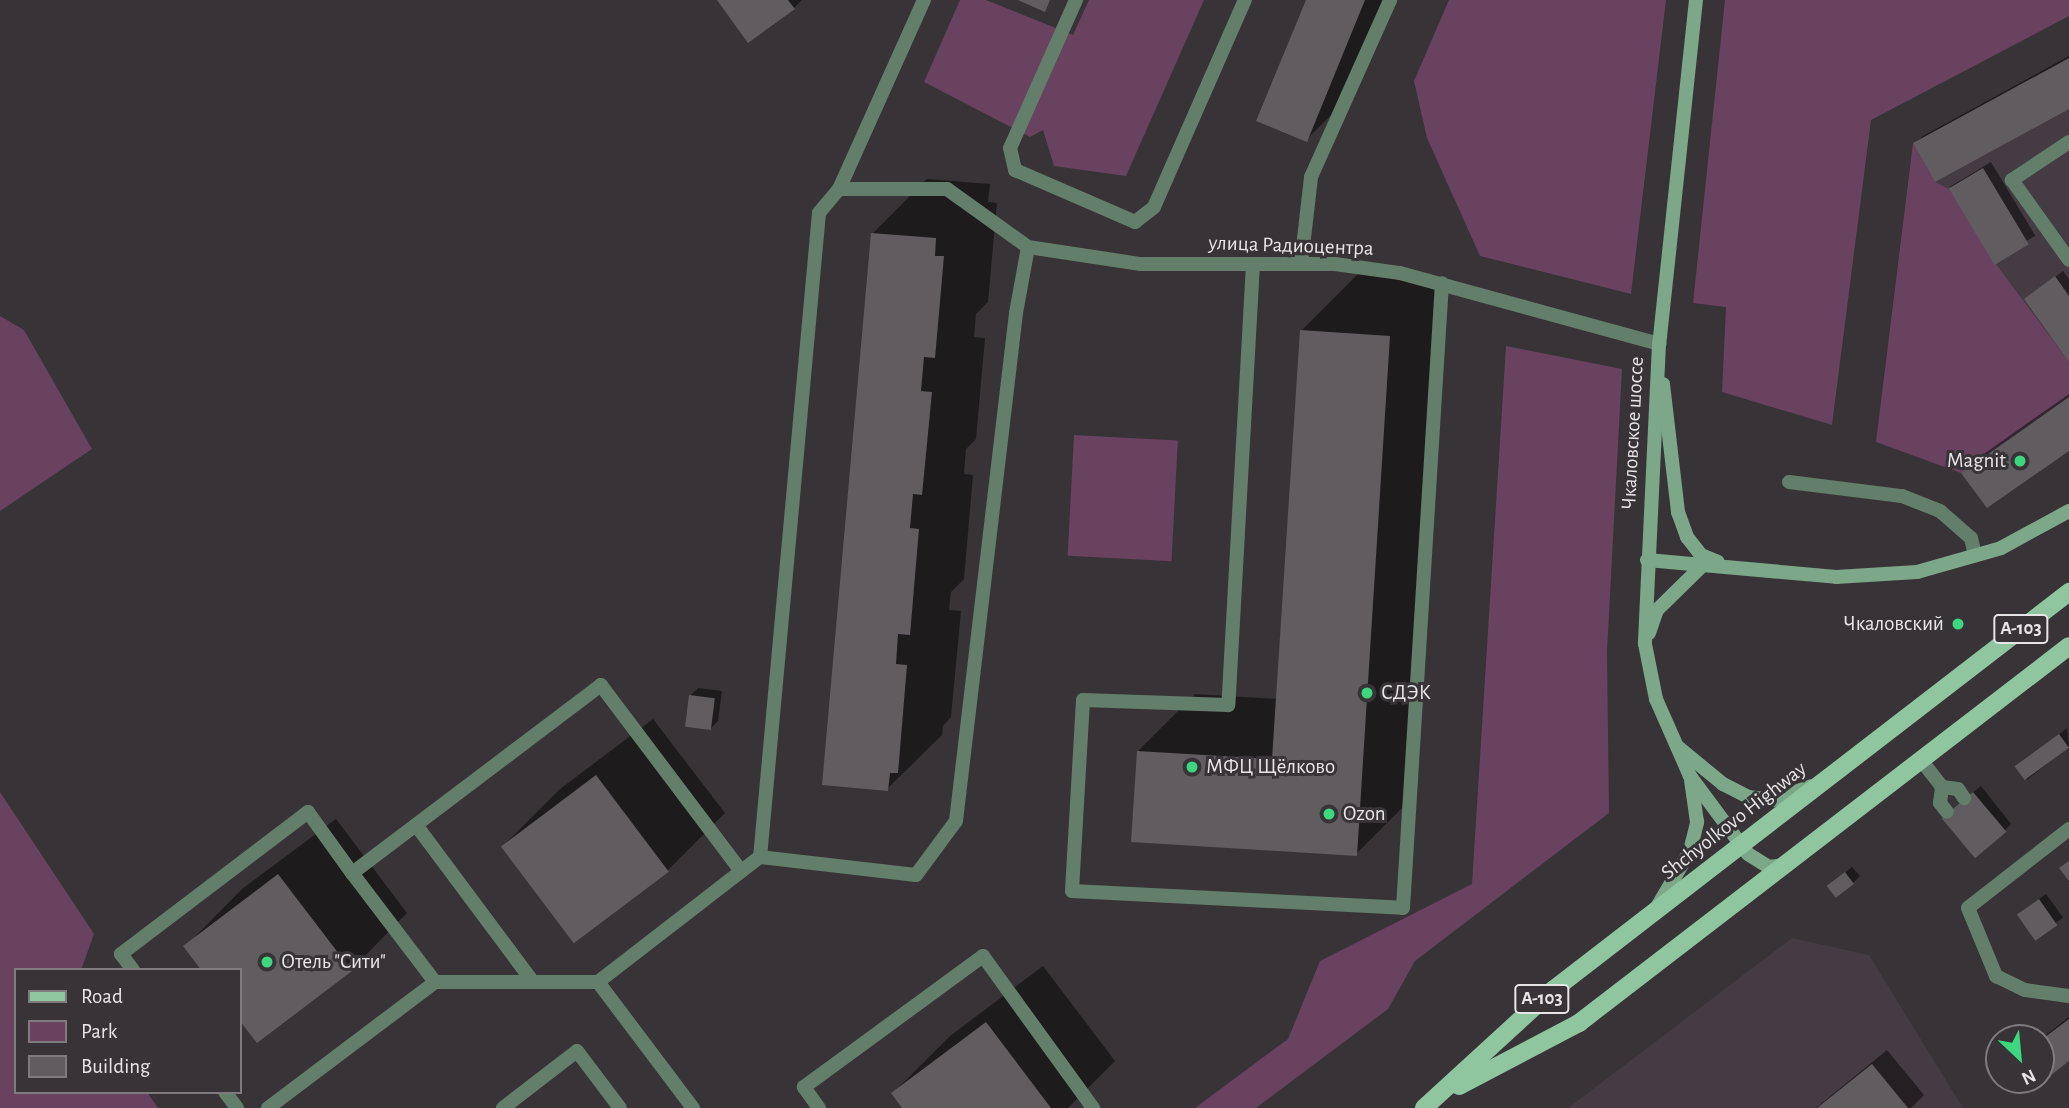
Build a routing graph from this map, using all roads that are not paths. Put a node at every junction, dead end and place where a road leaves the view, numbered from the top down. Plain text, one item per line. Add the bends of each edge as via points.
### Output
1 (924, 0) edge
2 (1076, 0) edge
3 (1245, 0) edge
4 (1390, 0) edge
5 (1696, 0) edge
6 (2069, 142) edge
7 (839, 189) junction
8 (1028, 247) junction
9 (2069, 260) edge
10 (1253, 264) junction
11 (1301, 264) junction
12 (1442, 284) junction
13 (1659, 344) junction
14 (1789, 482) dead end
15 (2069, 510) edge
16 (1975, 556) junction
17 (1647, 560) junction
18 (1703, 565) junction
19 (1733, 568) junction
20 (2069, 592) edge
21 (1645, 644) junction
22 (2069, 646) edge
23 (1673, 743) junction
24 (1921, 760) junction
25 (1690, 776) junction
26 (1823, 781) junction
27 (1942, 787) junction
28 (1964, 799) dead end
29 (1947, 812) dead end
30 (416, 825) junction
31 (2069, 829) edge
32 (1740, 845) junction
33 (760, 856) junction
34 (1784, 865) junction
35 (741, 871) junction
36 (352, 873) junction
37 (1655, 911) junction
38 (132, 968) edge
39 (435, 982) junction
40 (533, 982) junction
41 (598, 982) junction
42 (2069, 996) edge
43 (1431, 1103) edge
44 (268, 1108) edge
45 (503, 1108) edge
46 (620, 1108) edge
47 (693, 1108) edge
48 (819, 1108) edge
49 (1093, 1108) edge

1 - 7 street
2 - 3 street via 1010,148 1015,170 1135,222 1154,207
4 - 11 street via 1311,177
5 - 13 street, Чкаловское шоссе
6 - 9 street via 2012,180
7 - 8 street, улица Радиоцентра via 947,189
7 - 33 street via 819,213
8 - 10 street, улица Радиоцентра via 1141,264
8 - 33 street via 1016,313 956,821 916,875
10 - 11 street, улица Радиоцентра
10 - 12 street via 1228,705 1083,700 1072,891 1403,908
11 - 12 street, улица Радиоцентра via 1401,273
12 - 13 street, улица Радиоцентра
13 - 17 street, Чкаловское шоссе
13 - 19 street via 1678,512 1687,537 1701,555
14 - 16 street via 1902,496 1940,511 1970,538
15 - 16 street
16 - 19 street via 1917,572 1879,576
17 - 18 street
17 - 21 street, Чкаловское шоссе
18 - 19 street
18 - 21 street via 1657,610
20 - 26 main road, Shchyolkovo Highway / А-103
21 - 23 street, Чкаловское шоссе via 1656,699
22 - 24 main road, Shchyolkovo Highway / А-103
23 - 25 street, Чкаловское шоссе
23 - 26 street via 1723,784 1748,797 1773,800
24 - 27 street
24 - 34 main road, Shchyolkovo Highway / А-103
25 - 32 street, Чкаловское шоссе
25 - 37 street via 1697,822 1690,851
26 - 32 main road, Shchyolkovo Highway / А-103
27 - 28 street via 1958,789
27 - 29 street via 1940,803
30 - 35 street via 601,685
30 - 36 street
30 - 40 street
31 - 42 street via 1968,908 1996,975 2025,990
32 - 34 street via 1760,863
32 - 37 main road, Shchyolkovo Highway / А-103
33 - 35 street
34 - 43 main road, Shchyolkovo Highway / А-103 via 1579,1023
35 - 41 street
36 - 38 street via 307,812 121,954
36 - 39 street
37 - 43 main road, Shchyolkovo Highway / А-103 via 1553,990
39 - 40 street
39 - 44 street
40 - 41 street
41 - 47 street
45 - 46 street via 577,1051
48 - 49 street via 804,1087 983,956

